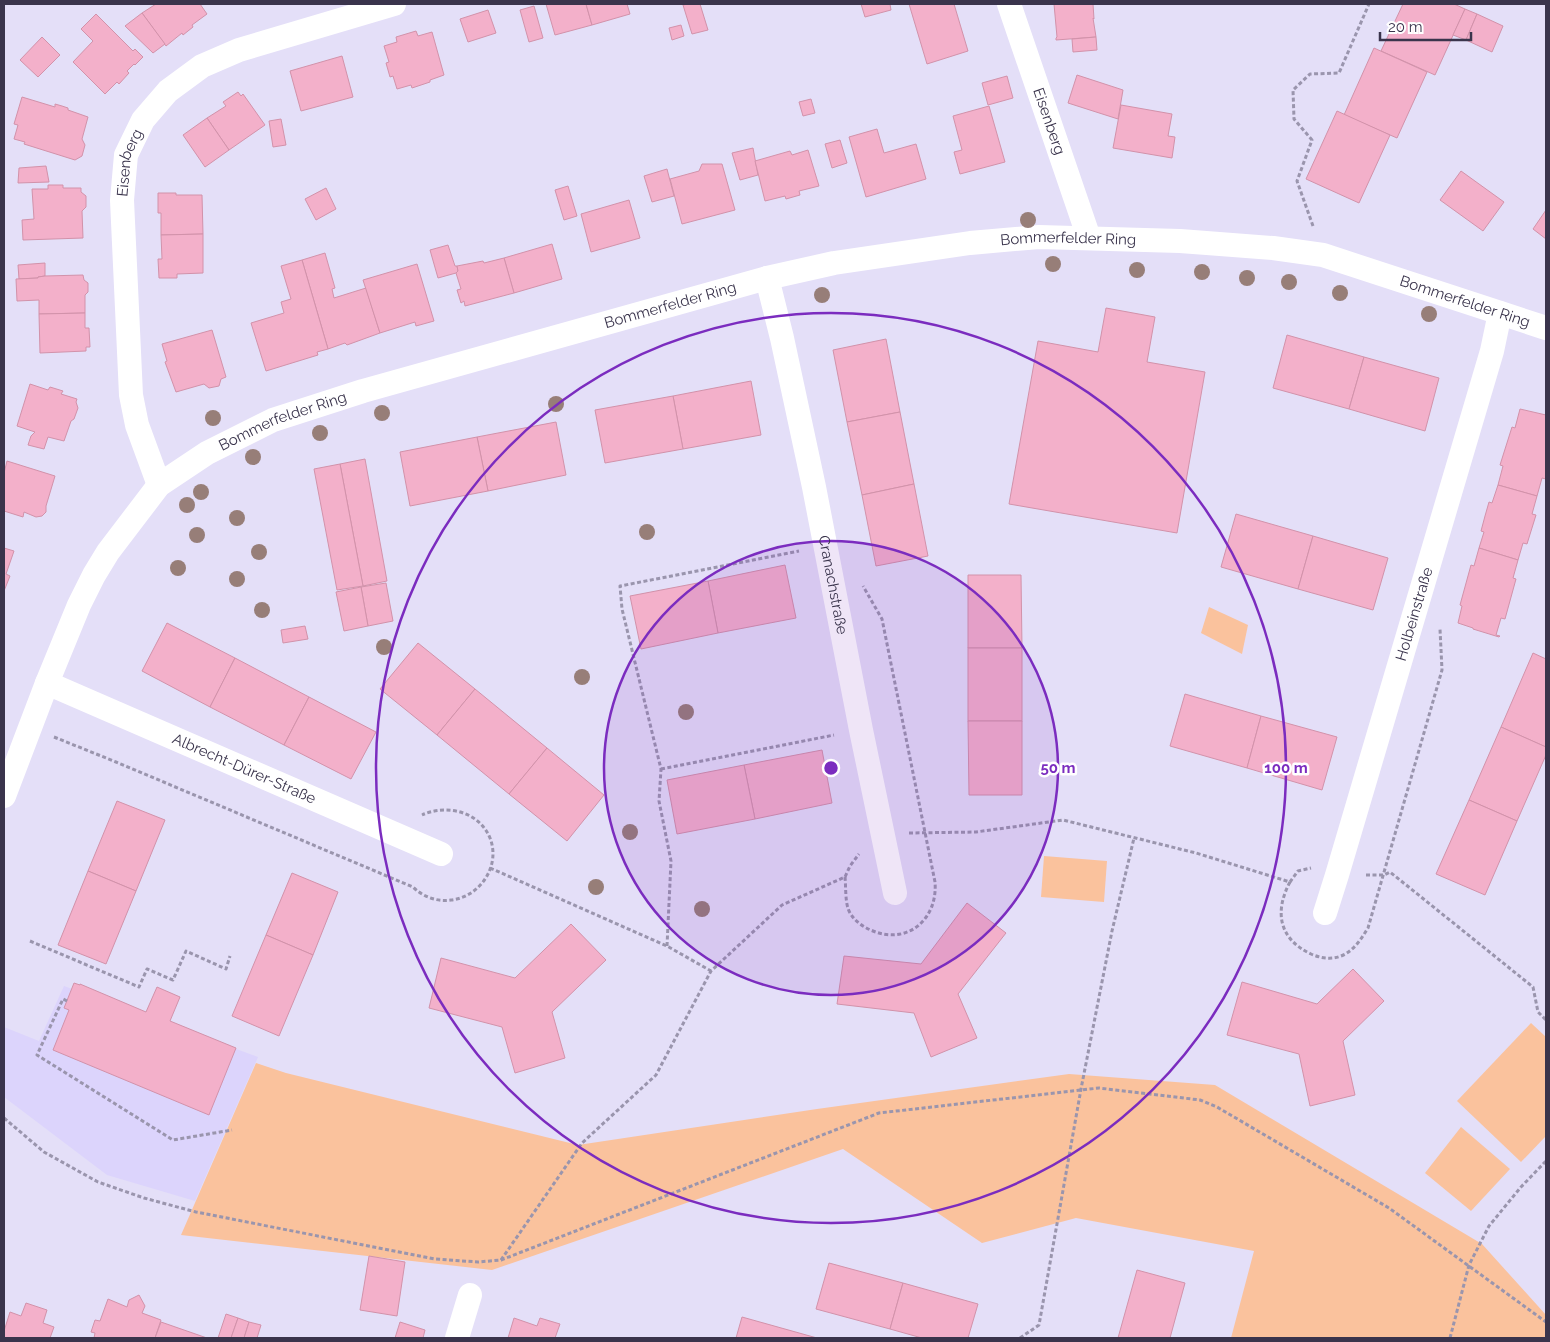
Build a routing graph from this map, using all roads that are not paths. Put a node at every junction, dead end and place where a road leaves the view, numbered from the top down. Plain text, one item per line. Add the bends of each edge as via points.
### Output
1 (394, 4) edge
2 (1009, 4) edge
3 (1089, 238) junction
4 (767, 278) junction
5 (1500, 313) junction
6 (1546, 328) edge
7 (159, 485) junction
8 (47, 683) junction
9 (4, 796) edge
10 (441, 854) dead end
11 (895, 893) dead end
12 (1325, 912) dead end
13 (470, 1295) dead end
14 (457, 1338) edge

1 - 7 street, Eisenberg via 239,50 202,66 168,91 143,120 126,155 122,210 131,395
2 - 3 street, Eisenberg
3 - 4 street, Bommerfelder Ring via 1039,237 970,243 834,263
3 - 5 street, Bommerfelder Ring via 1264,247 1323,256
4 - 7 street, Bommerfelder Ring via 278,418 207,453
4 - 11 street, Cranachstraße via 784,347
5 - 6 street, Bommerfelder Ring
5 - 12 street, Holbeinstraße via 1492,351
7 - 8 street, Bommerfelder Ring via 94,575
8 - 9 street, Bommerfelder Ring
8 - 10 street, Albrecht-Dürer-Straße
13 - 14 street

